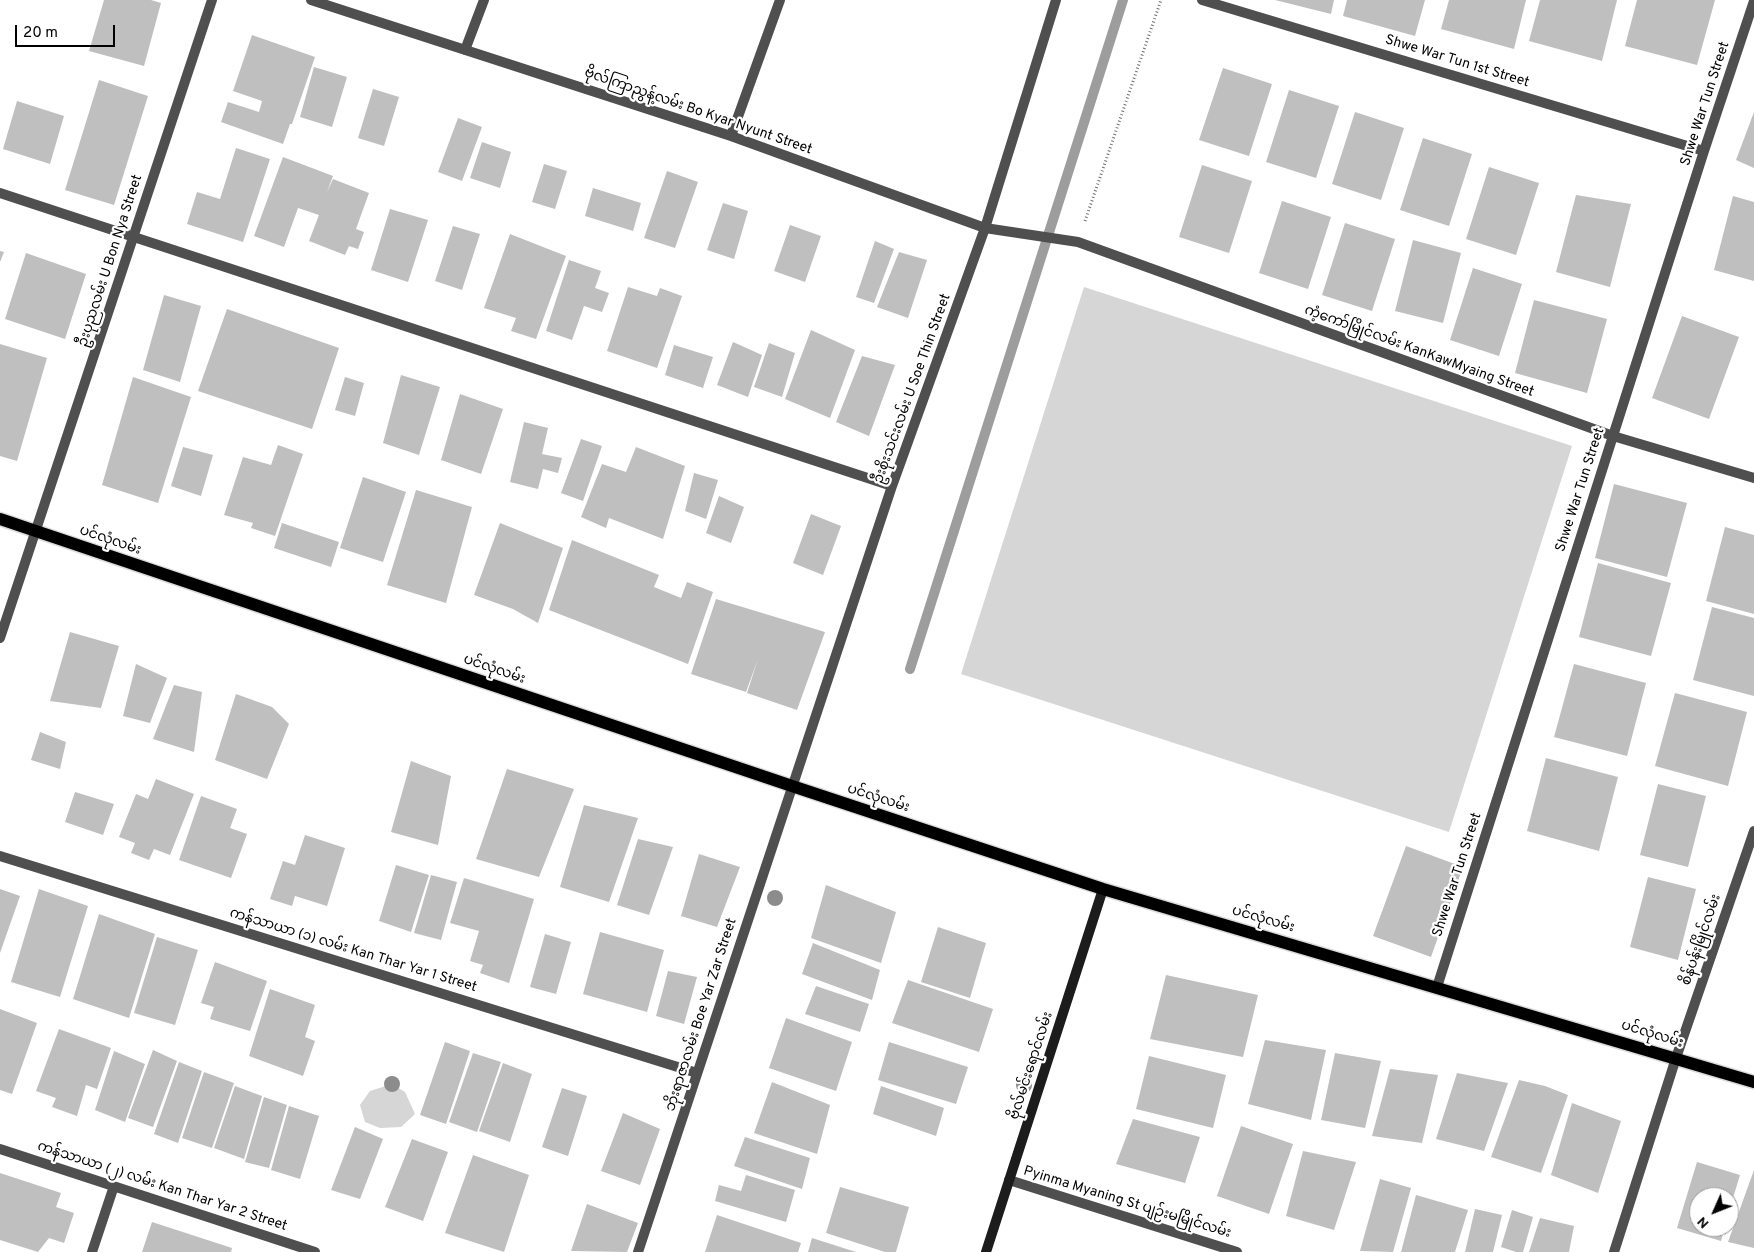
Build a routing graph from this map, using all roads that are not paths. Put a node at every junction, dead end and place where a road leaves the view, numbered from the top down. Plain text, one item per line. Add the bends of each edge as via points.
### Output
1 (212, 0) edge
2 (310, 0) edge
3 (484, 0) edge
4 (780, 0) edge
5 (1056, 0) edge
6 (1202, 0) edge
7 (1754, 1) edge
8 (465, 50) junction
9 (731, 136) junction
10 (1704, 151) junction
11 (0, 193) edge
12 (985, 228) junction
13 (133, 236) junction
14 (1078, 242) joint
15 (1613, 436) junction
16 (1754, 478) edge
17 (892, 486) junction
18 (0, 519) edge
19 (36, 531) junction
20 (0, 638) edge
21 (792, 786) junction
22 (1754, 831) edge
23 (0, 856) edge
24 (1103, 889) junction
25 (1437, 987) junction
26 (1676, 1058) junction
27 (697, 1073) junction
28 (1754, 1082) edge
29 (0, 1149) edge
30 (1009, 1180) junction
31 (114, 1186) junction
32 (92, 1252) edge
33 (315, 1252) edge
34 (638, 1252) edge
35 (986, 1252) edge
36 (1238, 1252) edge
37 (1614, 1252) edge

1 - 13 street, ဦးပုညလမ်း U Bon Nya Street
2 - 8 street, ဗိုလ်ကြာညွန့်လမ်း Bo Kyar Nyunt Street
3 - 8 street
4 - 9 street
5 - 12 street, ဦးစိုးသင်းလမ်း U Soe Thin Street
6 - 10 street, Shwe War Tun 1st Street
7 - 10 street, Shwe War Tun Street
8 - 9 street, ဗိုလ်ကြာညွန့်လမ်း Bo Kyar Nyunt Street
9 - 12 street, ဗိုလ်ကြာညွန့်လမ်း Bo Kyar Nyunt Street
10 - 15 street, Shwe War Tun Street
11 - 13 street
12 - 14 street, ဗိုလ်ကြာညွန့်လမ်း Bo Kyar Nyunt Street
12 - 17 street, ဦးစိုးသင်းလမ်း U Soe Thin Street
13 - 17 street
13 - 19 street, ဦးပုညလမ်း U Bon Nya Street
14 - 15 street, ကံ့ကော်မြိုင်လမ်း KanKawMyaing Street
15 - 16 street, ကံ့ကော်မြိုင်လမ်း KanKawMyaing Street
15 - 25 street, Shwe War Tun Street
17 - 21 street, ဦးစိုးသင်းလမ်း U Soe Thin Street
18 - 19 main road, ပင်လုံလမ်း
19 - 20 street, ဦးပုညလမ်း U Bon Nya Street
19 - 21 main road, ပင်လုံလမ်း
21 - 24 main road, ပင်လုံလမ်း
21 - 27 street, ဘိုးရာဇာလမ်း Boe Yar Zar Street
22 - 26 street, စိန်ပန်းမြိုင်လမ်း
23 - 27 street, ကန်သာယာ (၁) လမ်း Kan Thar Yar 1 Street
24 - 25 main road, ပင်လုံလမ်း
24 - 30 street, ဗိုလ်မင်းရောင်လမ်း
25 - 26 main road, ပင်လုံလမ်း
26 - 28 main road, ပင်လုံလမ်း
26 - 37 street, စိန်ပန်းမြိုင်လမ်း
27 - 34 street, ဘိုးရာဇာလမ်း Boe Yar Zar Street
29 - 31 street, ကန်သာယာ (၂) လမ်း Kan Thar Yar 2 Street
30 - 35 street, ဗိုလ်မင်းရောင်လမ်း
30 - 36 street, Pyinma Myaning St ပျဉ်းမမြိုင်လမ်း
31 - 32 street
31 - 33 street, ကန်သာယာ (၂) လမ်း Kan Thar Yar 2 Street

